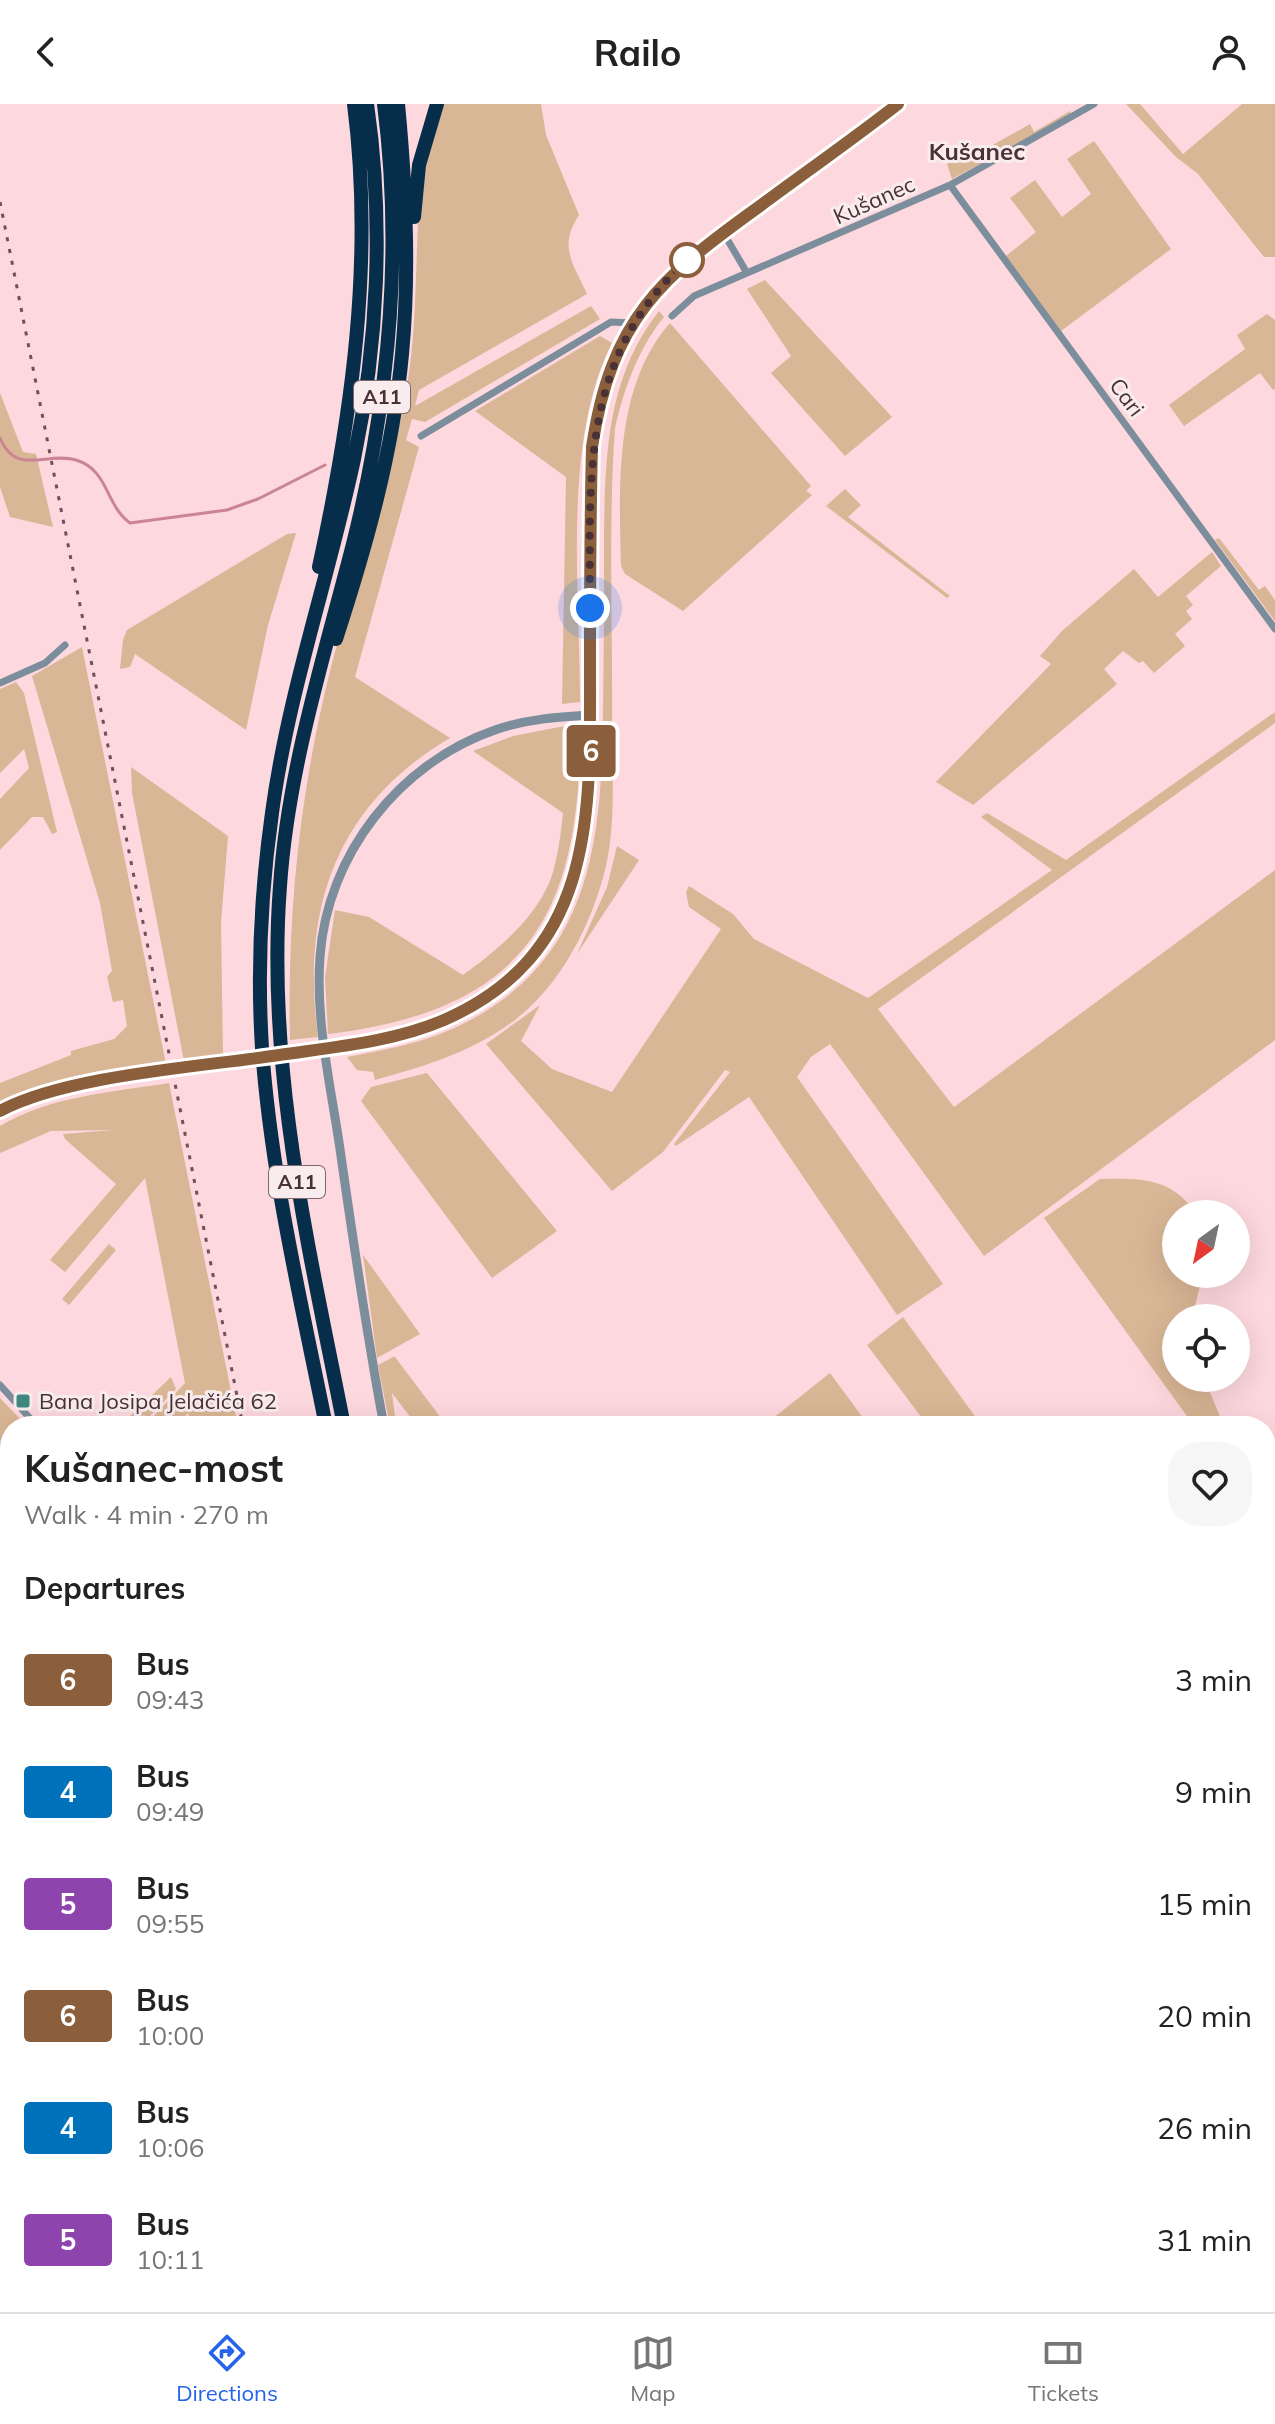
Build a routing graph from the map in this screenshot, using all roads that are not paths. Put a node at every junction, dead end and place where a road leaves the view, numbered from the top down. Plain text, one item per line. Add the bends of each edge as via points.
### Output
1 (345, 104) edge
2 (354, 104) edge
3 (367, 104) edge
4 (384, 104) edge
5 (398, 104) edge
6 (437, 104) edge
7 (898, 104) edge
8 (1094, 104) edge
9 (950, 185) junction
10 (359, 206) junction
11 (723, 232) junction
12 (747, 273) junction
13 (406, 300) junction
14 (672, 316) dead end
15 (633, 323) junction
16 (421, 436) dead end
17 (315, 619) junction
18 (1275, 629) edge
19 (65, 645) dead end
20 (0, 683) edge
21 (315, 683) junction
22 (591, 715) junction
23 (0, 1111) edge
24 (0, 1385) edge
25 (28, 1416) edge
26 (324, 1416) edge
27 (342, 1416) edge
28 (382, 1416) edge

1 - 10 highway
2 - 10 highway
3 - 17 highway, A11 via 376,257 371,345 356,448
4 - 21 highway, A11 via 394,257 387,356 353,543
5 - 13 highway via 406,189
6 - 13 highway via 419,165 411,290
7 - 11 main road
8 - 9 street, Kušanec
9 - 12 street, Kušanec
9 - 18 street, Cari
10 - 17 highway via 363,251 358,344 311,603
11 - 12 street
11 - 15 main road via 667,279
12 - 14 street, Kušanec via 694,296
13 - 21 highway via 387,453 365,549 330,659
15 - 16 street via 611,322
15 - 22 main road via 603,390 592,447
17 - 26 highway, A11 via 272,810 260,970 271,1131
19 - 20 street via 45,663
21 - 27 highway, A11 via 280,885 279,1030 293,1165
22 - 23 main road via 590,797 583,848 569,892 543,940 513,974 464,1010 420,1029 357,1043 102,1082 28,1098
22 - 28 street via 542,718 498,729 431,763 368,825 331,898 320,956 321,1009
24 - 25 street

